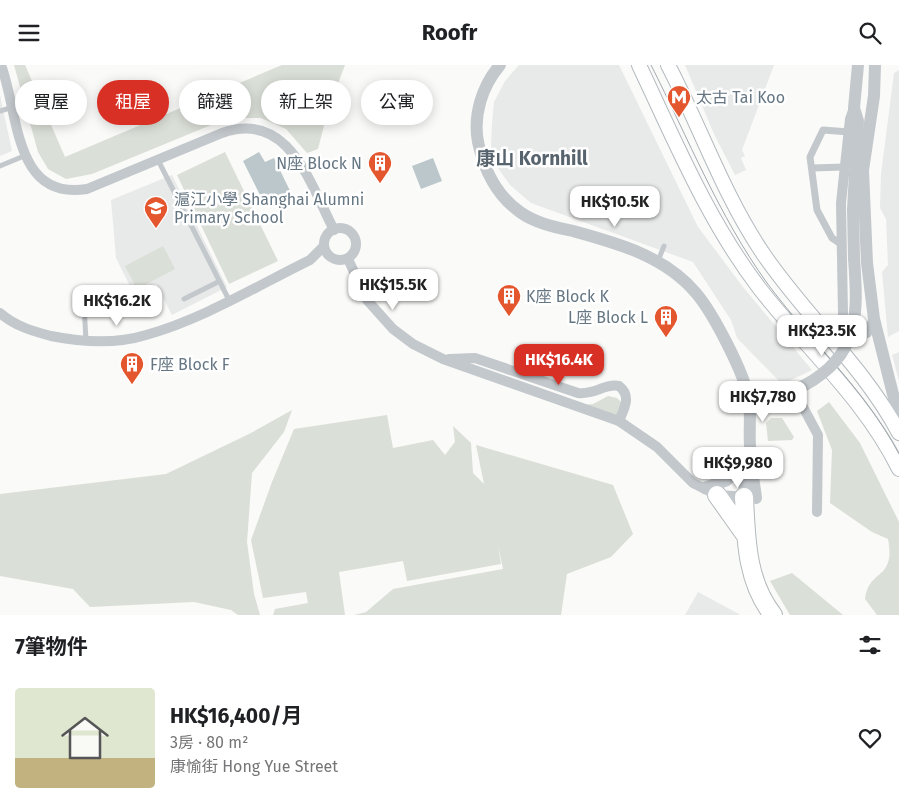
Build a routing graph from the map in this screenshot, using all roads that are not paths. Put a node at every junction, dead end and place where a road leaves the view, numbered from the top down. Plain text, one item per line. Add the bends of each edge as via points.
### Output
1 (1, 65) edge
2 (500, 65) edge
3 (638, 65) edge
4 (668, 65) edge
5 (858, 65) edge
6 (875, 65) edge
7 (14, 107) junction
8 (854, 108) junction
9 (0, 111) edge
10 (849, 132) junction
11 (24, 156) junction
12 (158, 160) junction
13 (0, 166) edge
14 (844, 167) junction
15 (812, 169) junction
16 (863, 170) junction
17 (853, 209) junction
18 (334, 229) junction
19 (841, 244) junction
20 (324, 246) junction
21 (664, 246) dead end
22 (332, 258) junction
23 (348, 259) junction
24 (310, 260) junction
25 (658, 261) junction
26 (218, 282) junction
27 (184, 299) dead end
28 (228, 300) junction
29 (84, 304) dead end
30 (0, 313) edge
31 (874, 319) junction
32 (86, 341) junction
33 (443, 359) junction
34 (800, 388) junction
35 (749, 400) junction
36 (899, 418) edge
37 (619, 421) junction
38 (899, 433) edge
39 (750, 462) junction
40 (899, 469) edge
41 (711, 491) junction
42 (750, 497) junction
43 (817, 512) dead end
44 (744, 533) junction
45 (773, 615) edge
46 (784, 615) edge

1 - 7 street
2 - 25 street via 482,95 476,121 483,164 505,198 537,221 613,242
3 - 40 main road via 720,230 760,289 870,421
4 - 38 main road via 743,222 783,281 866,380
5 - 8 street
6 - 16 street via 874,96
7 - 9 lane
7 - 11 street
8 - 10 street
8 - 17 street via 858,121
10 - 14 street
10 - 15 street via 823,130 810,157
11 - 12 street via 43,180 74,190 93,187
11 - 13 lane
12 - 18 street via 231,130 247,128 270,133 293,153
12 - 26 lane
14 - 15 street
14 - 19 street
15 - 19 street via 817,210 832,238
16 - 17 street
16 - 31 street via 867,265
17 - 34 street, bridge via 856,312 850,338 831,368
18 - 20 street via 326,236
18 - 23 street via 344,229 356,240 355,251
19 - 31 street via 845,325 853,334 862,335 871,328
20 - 22 street
20 - 24 street
21 - 25 lane
22 - 23 street
22 - 24 street
23 - 33 street via 362,292 384,320 409,341
24 - 28 street
25 - 35 street via 696,293 741,373
26 - 27 lane
26 - 28 lane
28 - 32 street via 188,321 145,336
29 - 32 lane
30 - 32 street via 14,325
31 - 36 street
33 - 37 street
33 - 37 street via 475,358 584,393 610,386 619,387 627,400
34 - 35 street via 770,399
34 - 43 street via 818,435
35 - 39 street
37 - 41 street via 647,438 693,483
39 - 41 street
39 - 42 street via 755,477
41 - 42 street
41 - 44 highway
42 - 44 highway
42 - 46 highway via 758,556 768,591
44 - 45 highway via 754,576

